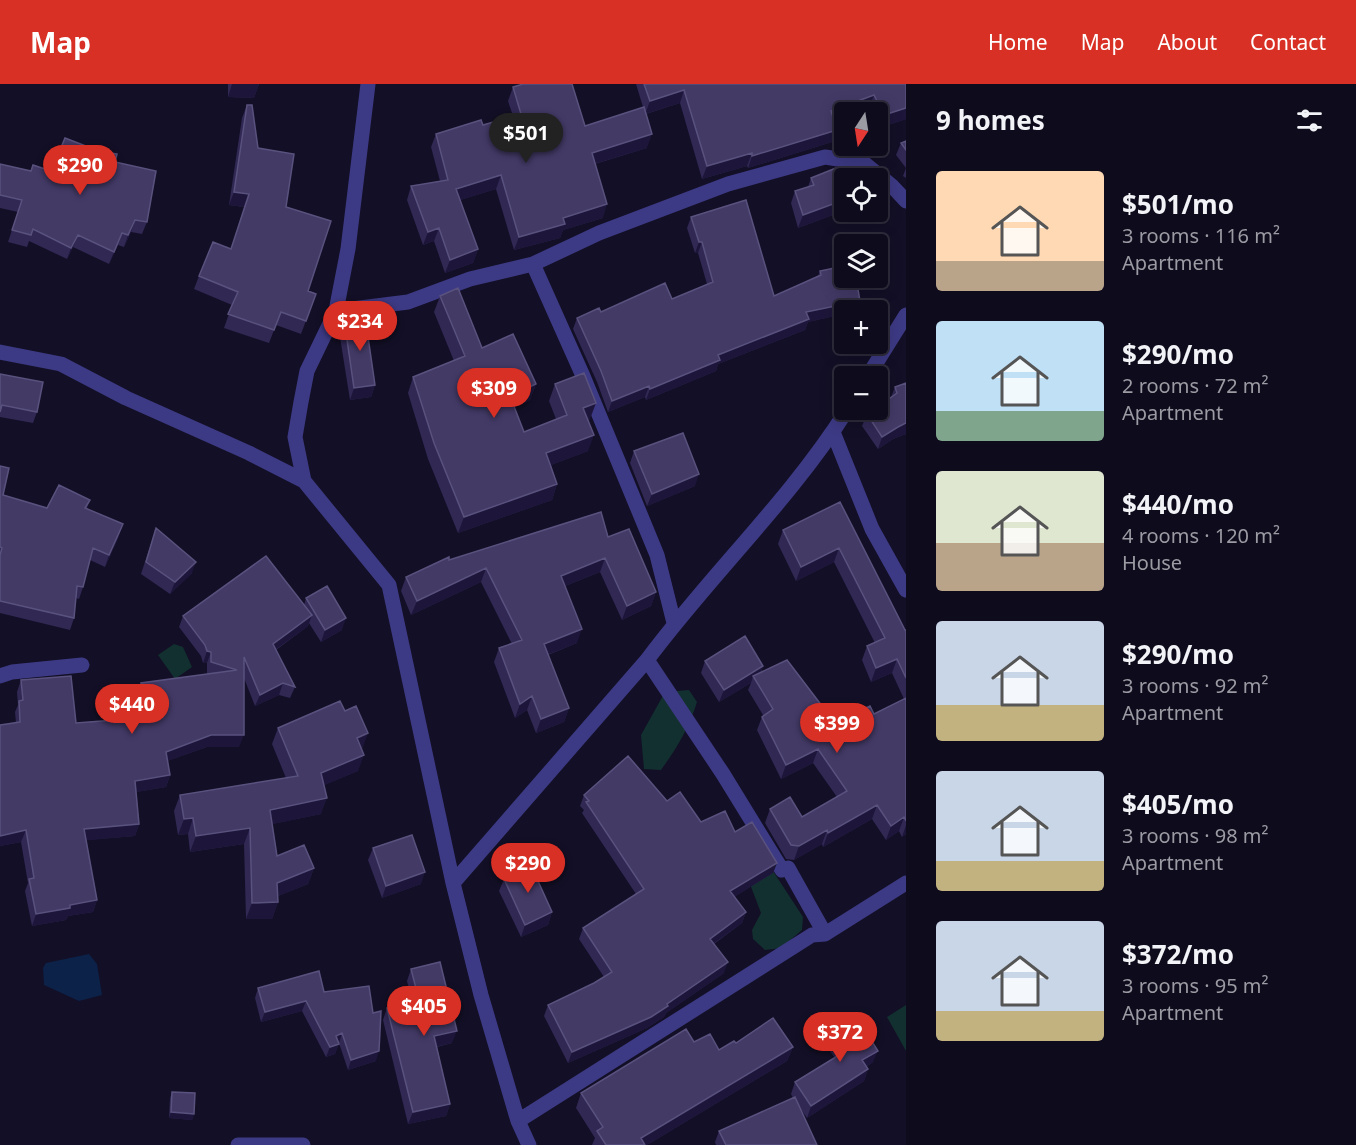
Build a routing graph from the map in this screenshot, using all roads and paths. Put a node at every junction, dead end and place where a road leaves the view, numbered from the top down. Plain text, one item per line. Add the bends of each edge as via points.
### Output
1 (368, 84) edge
2 (906, 201) edge
3 (533, 264) junction
4 (336, 311) junction
5 (906, 315) edge
6 (0, 352) edge
7 (874, 366) edge
8 (841, 420) edge
9 (833, 432) junction
10 (303, 481) junction
11 (906, 590) edge
12 (674, 623) junction
13 (647, 660) junction
14 (82, 664) dead end
15 (0, 676) edge
16 (453, 883) junction
17 (906, 883) edge
18 (825, 934) junction
19 (518, 1121) junction
20 (238, 1145) edge
21 (303, 1145) edge
22 (529, 1145) edge

1 - 4 street via 348,249
2 - 3 street via 864,163 825,157 728,184 599,233
3 - 4 street via 470,279 408,302
3 - 12 street via 657,555
4 - 10 street via 307,371 295,437
5 - 7 street
6 - 10 street via 61,364
8 - 9 street
9 - 11 street via 872,529
9 - 12 street
10 - 16 street via 389,585
12 - 13 street
13 - 16 street
13 - 18 street via 782,870 788,868
14 - 15 street
16 - 19 street
17 - 18 street
18 - 19 street via 812,935
19 - 22 street
20 - 21 street

